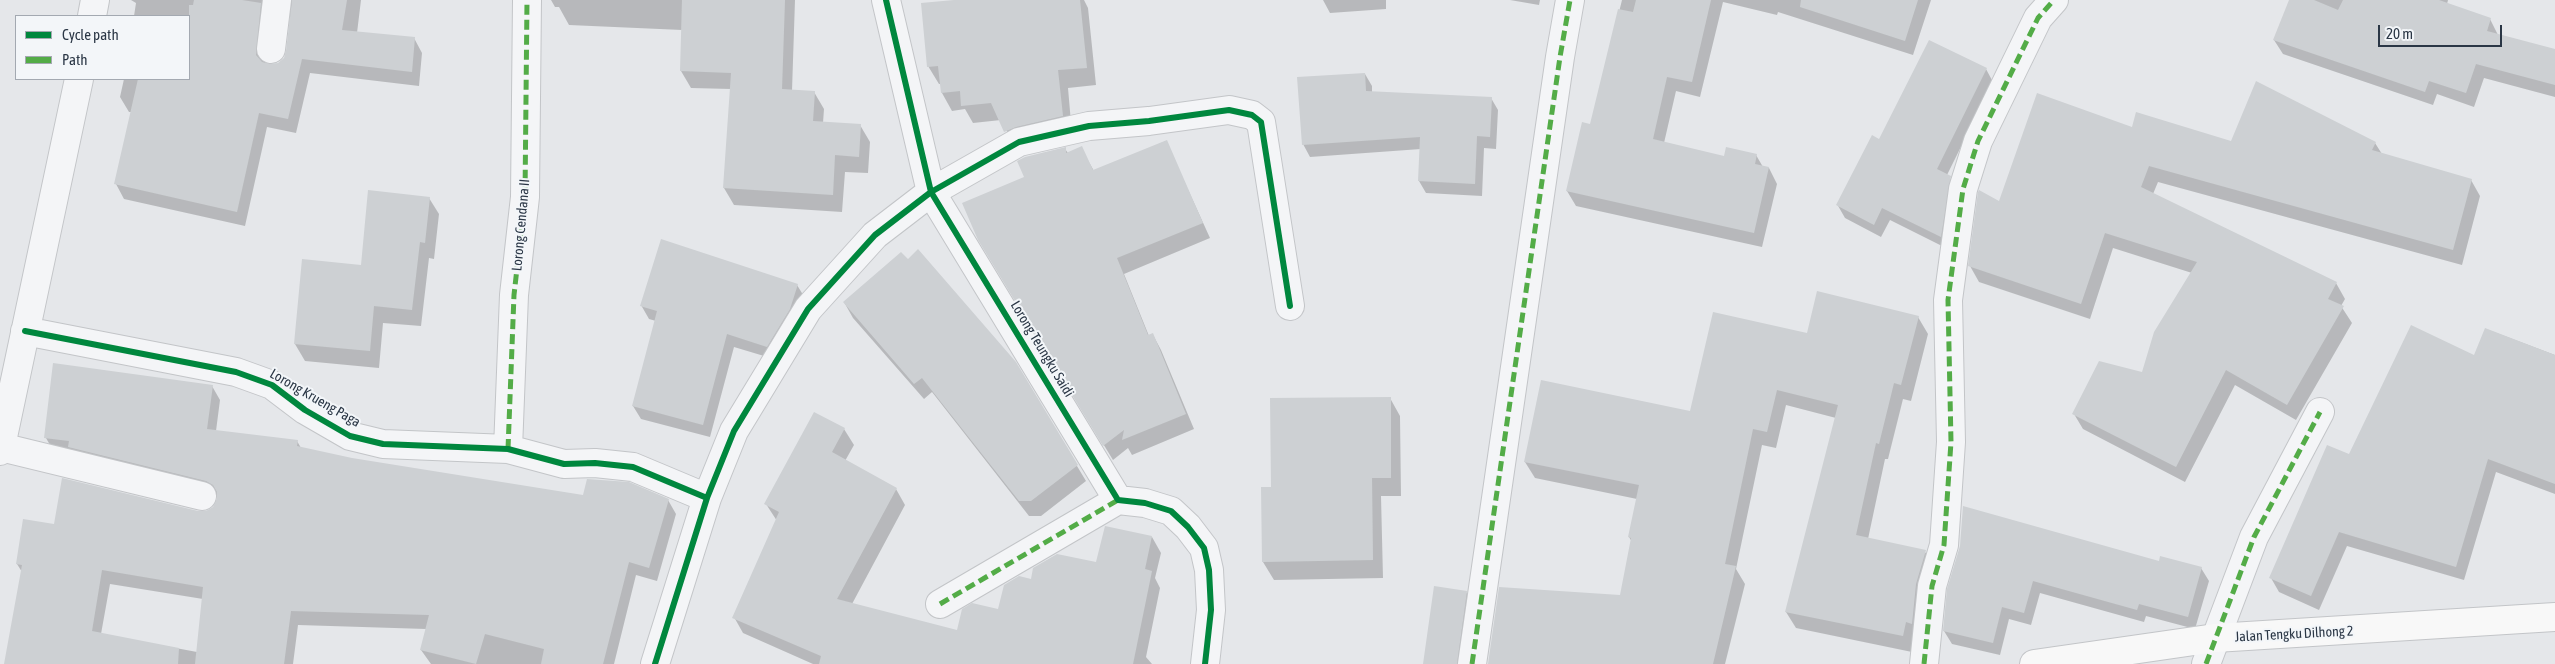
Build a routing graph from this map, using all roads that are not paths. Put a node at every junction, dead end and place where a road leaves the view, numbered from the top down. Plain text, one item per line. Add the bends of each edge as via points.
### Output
1 (95, 0) edge
2 (277, 0) edge
3 (527, 0) edge
4 (886, 0) edge
5 (1570, 0) edge
6 (2054, 0) edge
7 (92, 15) edge
8 (271, 49) dead end
9 (79, 80) edge
10 (931, 192) junction
11 (1290, 306) dead end
12 (25, 331) junction
13 (2320, 412) dead end
14 (0, 449) edge
15 (508, 450) junction
16 (202, 496) dead end
17 (708, 498) junction
18 (1118, 500) junction
19 (940, 604) dead end
20 (2555, 617) edge
21 (2215, 638) junction
22 (655, 664) edge
23 (1205, 664) edge
24 (1472, 664) edge
25 (1924, 664) edge
26 (2034, 664) edge
27 (2206, 664) edge

1 - 7 street
2 - 8 street
3 - 15 street, Lorong Cendana II via 525,197 514,295
4 - 10 street, Lorong Teungku Saidi
5 - 24 street
6 - 25 street via 2038,18 1978,141 1963,190 1948,300 1951,442 1944,545 1932,586
9 - 12 street
10 - 11 street via 1019,142 1089,126 1241,111 1261,122
10 - 17 street via 875,235 808,309 734,431
10 - 18 street, Lorong Teungku Saidi
12 - 14 street
12 - 15 street, Lorong Krueng Paga via 236,372 272,385 305,410 350,436 383,444
13 - 21 street via 2254,537
14 - 16 street
15 - 17 street, Lorong Krueng Paga via 564,464 633,467
17 - 22 street
18 - 19 street
18 - 23 street via 1145,503 1171,512 1204,548 1212,610
20 - 21 street, Jalan Tengku Dilhong 2
21 - 26 street, Jalan Tengku Dilhong 2
21 - 27 street

